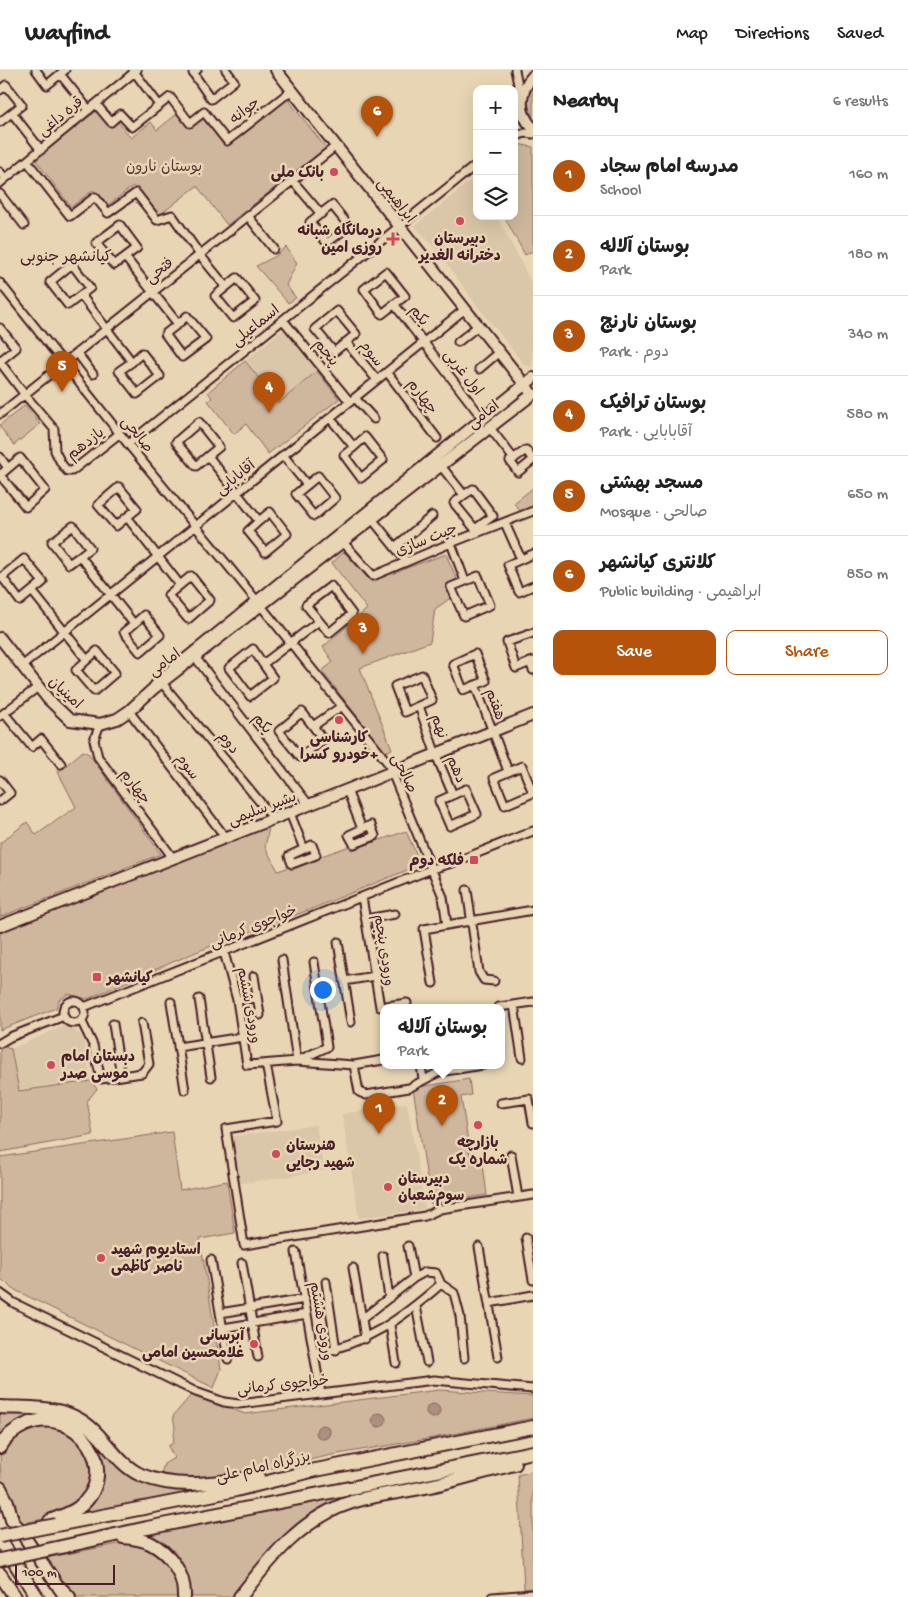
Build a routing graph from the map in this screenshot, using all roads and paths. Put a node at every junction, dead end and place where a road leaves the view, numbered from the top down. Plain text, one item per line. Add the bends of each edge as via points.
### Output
1 (36, 70) edge
2 (197, 70) edge
3 (226, 70) edge
4 (276, 70) edge
5 (514, 70) edge
6 (135, 71) edge
7 (63, 72) edge
8 (533, 76) edge
9 (0, 90) edge
10 (292, 90) junction
11 (521, 101) junction
12 (96, 104) junction
13 (159, 105) junction
14 (89, 110) junction
15 (12, 113) junction
16 (0, 122) edge
17 (533, 128) edge
18 (533, 134) edge
19 (518, 136) edge
20 (336, 146) junction
21 (40, 150) junction
22 (27, 160) junction
23 (473, 167) edge
24 (0, 172) edge
25 (3, 181) edge
26 (293, 181) junction
27 (0, 194) edge
28 (321, 214) junction
29 (248, 216) junction
30 (24, 225) dead end
31 (399, 226) junction
32 (274, 249) dead end
33 (200, 255) junction
34 (125, 257) junction
35 (0, 283) edge
36 (226, 287) junction
37 (153, 292) junction
38 (81, 295) junction
39 (394, 304) junction
40 (465, 309) junction
41 (283, 320) junction
42 (178, 324) junction
43 (478, 326) junction
44 (0, 328) edge
45 (107, 329) junction
46 (346, 342) junction
47 (458, 342) dead end
48 (424, 343) junction
49 (499, 352) junction
50 (77, 353) junction
51 (0, 362) edge
52 (132, 362) junction
53 (64, 364) junction
54 (479, 369) dead end
55 (387, 372) junction
56 (94, 374) dead end
57 (377, 380) junction
58 (529, 382) edge
59 (533, 394) edge
60 (25, 395) junction
61 (353, 400) junction
62 (0, 414) edge
63 (330, 418) junction
64 (483, 419) junction
65 (374, 420) dead end
66 (490, 428) junction
67 (119, 434) junction
68 (437, 438) dead end
69 (128, 444) junction
70 (354, 447) junction
71 (283, 455) junction
72 (208, 456) junction
73 (0, 458) edge
74 (514, 459) dead end
75 (441, 466) junction
76 (8, 468) junction
77 (307, 485) junction
78 (236, 493) junction
79 (464, 496) junction
80 (533, 511) edge
81 (432, 516) dead end
82 (127, 517) junction
83 (372, 519) junction
84 (259, 521) junction
85 (505, 523) junction
86 (196, 526) junction
87 (342, 542) junction
88 (451, 543) junction
89 (395, 547) junction
90 (533, 554) edge
91 (80, 556) junction
92 (157, 557) junction
93 (520, 560) junction
94 (406, 562) junction
95 (466, 581) junction
96 (180, 585) junction
97 (533, 586) edge
98 (32, 592) junction
99 (111, 594) junction
100 (259, 604) junction
101 (318, 621) junction
102 (134, 624) junction
103 (64, 632) junction
104 (533, 633) edge
105 (0, 638) edge
106 (291, 643) junction
107 (196, 657) junction
108 (87, 660) junction
109 (531, 662) edge
110 (264, 664) junction
111 (22, 666) junction
112 (533, 670) edge
113 (162, 683) junction
114 (475, 686) junction
115 (38, 687) junction
116 (153, 689) junction
117 (342, 706) junction
118 (419, 706) junction
119 (129, 712) junction
120 (2, 714) edge
121 (533, 715) edge
122 (100, 724) junction
123 (313, 726) junction
124 (492, 732) junction
125 (436, 755) junction
126 (61, 764) dead end
127 (508, 771) junction
128 (392, 772) junction
129 (0, 780) edge
130 (347, 790) junction
131 (453, 795) junction
132 (0, 801) edge
133 (309, 805) junction
134 (290, 813) junction
135 (274, 819) junction
136 (533, 827) edge
137 (362, 829) dead end
138 (533, 831) edge
139 (226, 838) junction
140 (304, 849) dead end
141 (173, 858) junction
142 (432, 869) junction
143 (467, 890) dead end
144 (362, 897) junction
145 (533, 910) edge
146 (395, 914) dead end
147 (366, 919) junction
148 (472, 921) junction
149 (448, 925) junction
150 (0, 926) edge
151 (338, 942) dead end
152 (224, 952) junction
153 (282, 960) dead end
154 (314, 962) dead end
155 (254, 976) dead end
156 (375, 976) junction
157 (344, 981) junction
158 (494, 981) dead end
159 (433, 984) dead end
160 (258, 998) junction
161 (199, 999) dead end
162 (237, 1000) junction
163 (171, 1002) dead end
164 (533, 1002) edge
165 (407, 1003) dead end
166 (400, 1004) edge
167 (514, 1005) junction
168 (505, 1006) edge
169 (84, 1007) junction
170 (380, 1007) edge
171 (260, 1015) dead end
172 (64, 1016) junction
173 (81, 1020) junction
174 (351, 1022) dead end
175 (142, 1023) dead end
176 (113, 1024) dead end
177 (243, 1036) junction
178 (206, 1042) junction
179 (0, 1043) edge
180 (178, 1047) junction
181 (522, 1058) dead end
182 (297, 1061) junction
183 (380, 1061) edge
184 (266, 1064) junction
185 (354, 1065) junction
186 (422, 1069) edge
187 (438, 1069) edge
188 (121, 1076) junction
189 (212, 1077) dead end
190 (423, 1080) junction
191 (184, 1090) dead end
192 (501, 1103) dead end
193 (533, 1123) edge
194 (511, 1155) dead end
195 (533, 1195) edge
196 (518, 1197) junction
197 (526, 1238) dead end
198 (408, 1246) dead end
199 (480, 1247) dead end
200 (296, 1252) dead end
201 (383, 1256) dead end
202 (211, 1260) dead end
203 (242, 1263) dead end
204 (353, 1268) dead end
205 (414, 1278) junction
206 (533, 1280) edge
207 (326, 1282) dead end
208 (441, 1284) junction
209 (0, 1293) edge
210 (533, 1295) edge
211 (389, 1298) junction
212 (305, 1299) junction
213 (489, 1303) junction
214 (416, 1306) junction
215 (250, 1308) junction
216 (220, 1313) junction
217 (307, 1314) junction
218 (362, 1319) junction
219 (252, 1323) junction
220 (390, 1325) junction
221 (223, 1328) junction
222 (365, 1339) junction
223 (336, 1350) junction
224 (314, 1354) junction
225 (498, 1357) dead end
226 (258, 1358) dead end
227 (464, 1358) dead end
228 (228, 1359) dead end
229 (427, 1362) dead end
230 (396, 1363) dead end
231 (533, 1389) edge
232 (321, 1394) junction
233 (0, 1407) edge
234 (533, 1427) edge
235 (0, 1448) edge
236 (533, 1452) edge
237 (533, 1456) edge
238 (311, 1471) junction
239 (0, 1488) edge
240 (0, 1502) edge
241 (12, 1520) junction
242 (27, 1530) junction
243 (0, 1536) edge
244 (118, 1536) junction
245 (0, 1540) edge
246 (0, 1560) edge
247 (0, 1574) edge
248 (64, 1594) edge
249 (533, 1594) edge
250 (15, 1597) edge
251 (36, 1597) edge
252 (184, 1597) edge
253 (240, 1597) edge
254 (492, 1597) edge

1 - 7 street via 47,85
2 - 3 street via 193,73 212,99 234,81
4 - 10 main road, ابراهیمی
5 - 11 street
6 - 12 street, قره داغی
6 - 13 street
7 - 14 street
8 - 11 main road via 523,91
9 - 15 street via 6,85 22,105
10 - 13 street, جوانه via 227,141 204,112 190,123 170,96
10 - 20 main road, ابراهیمی
11 - 17 main road via 525,118
12 - 13 street via 111,122 120,114 132,127
12 - 14 street, قره داغی
14 - 21 street, قره داغی
15 - 16 street
15 - 21 street
18 - 19 street
20 - 26 street, فتحی
20 - 31 main road, ابراهیمی
21 - 22 street, قره داغی
22 - 25 street, قره داغی
22 - 33 street via 70,216 95,197 108,214 136,193 157,220 172,216
23 - 31 street, اسماعیلی
24 - 25 street
26 - 28 street
26 - 29 street, فتحی
27 - 30 street
28 - 28 street via 332,205 349,226 327,243 310,222
29 - 32 street
29 - 33 street, فتحی
31 - 40 main road, ابراهیمی
31 - 41 street, اسماعیلی
33 - 36 street
33 - 37 street, فتحی
34 - 34 street via 137,248 120,225 96,243 114,265
34 - 37 street
35 - 53 street, صالحی
36 - 36 street via 237,278 255,301 233,318 215,296
37 - 42 street
37 - 45 street, فتحی
38 - 38 street via 90,288 72,264 50,282 68,305
38 - 45 street
39 - 39 street via 382,314 364,289 386,272 405,296
39 - 48 street, یکم
40 - 43 main road, ابراهیمی
40 - 48 street, آقابابایی
41 - 61 street, پنجم
41 - 69 street, اسماعیلی
42 - 42 street via 187,316 206,339 182,357 165,334
43 - 47 street
43 - 49 main road, ابراهیمی
44 - 51 street via 16,348
45 - 50 street, فتحی
45 - 52 street
46 - 46 street via 356,334 337,311 315,329 334,352
46 - 57 street, سوم
48 - 55 street, آقابابایی
48 - 64 street, اول غربی
49 - 54 street
49 - 58 main road, ابراهیمی
50 - 53 street, فتحی
50 - 56 street
51 - 60 street
52 - 52 street via 142,353 160,376 137,394 119,372
53 - 60 street, فتحی
53 - 67 street, صالحی
55 - 57 street, آقابابایی
55 - 68 street, چهارم
57 - 61 street, آقابابایی
58 - 59 main road, ابراهیمی
58 - 64 main road, امامی
59 - 66 main road, امامی
60 - 62 street, فتحی
60 - 67 street, یازدهم via 54,429 55,451 70,472
61 - 63 street, آقابابایی
61 - 65 street, پنجم
63 - 70 street
63 - 71 street, آقابابایی
64 - 66 main road
64 - 100 main road, امامی
66 - 74 street
66 - 75 main road, امامی
67 - 69 street, صالحی
69 - 86 street, صالحی
70 - 70 street via 365,437 383,460 361,478 344,455
71 - 77 street
71 - 78 street, آقابابایی
72 - 72 street via 219,446 199,422 176,442 196,466
72 - 78 street
73 - 76 street
75 - 79 street
75 - 83 main road, امامی
76 - 76 street via 20,458 46,490 26,507 0,475
77 - 77 street via 318,476 335,498 314,516 296,494
78 - 84 street
78 - 86 street, آقابابایی
79 - 79 street via 473,489 494,516 475,529 454,503
80 - 85 street, چیت سازی
81 - 89 street
82 - 82 street via 116,526 98,505 119,487 137,509
82 - 92 street
83 - 87 main road, امامی
83 - 89 street
84 - 84 street via 248,531 265,552 288,534 270,512
85 - 88 street, چیت سازی
85 - 93 street
86 - 92 street, آقابابایی
86 - 100 street, صالحی
87 - 94 street, چیت سازی via 373,576
87 - 100 main road, امامی
88 - 94 street, چیت سازی
88 - 95 street
89 - 94 street
90 - 93 street
91 - 91 street via 69,564 52,542 72,526 90,548
91 - 99 street
92 - 96 street
92 - 99 street, آقابابایی
93 - 97 street via 508,565 520,592
95 - 95 street via 478,576 490,605 464,616 451,588
96 - 96 street via 190,576 210,600 188,619 168,595
98 - 98 street via 20,601 2,577 24,559 43,582
98 - 103 street
99 - 102 street
99 - 103 street, آقابابایی
100 - 106 street, صالحی
100 - 107 main road, امامی
100 - 116 main road, امامی via 160,680
101 - 101 street via 306,605 331,586 352,614 329,633
101 - 106 street
102 - 102 street via 144,615 160,636 140,652 124,632
103 - 108 street
103 - 111 street, آقابابایی
104 - 109 street via 507,642 516,668
105 - 111 main road, امینیان
106 - 110 street
106 - 117 street, صالحی
107 - 113 main road, امامی
107 - 133 street, یکم
108 - 108 street via 97,651 115,673 94,691 76,670
109 - 112 street
110 - 110 street, یکم via 252,649 229,668 250,696 273,678
111 - 115 main road, امینیان
113 - 116 main road, امامی
113 - 135 street, دوم
114 - 114 street via 463,690 453,664 475,654 486,681
114 - 124 street, هفتم
115 - 120 street
115 - 122 main road, امینیان via 70,720
116 - 119 main road, امینیان
117 - 123 street
117 - 128 street, صالحی
118 - 118 street via 432,700 422,675 395,686 405,712
118 - 125 street, نهم
119 - 122 main road, امینیان
119 - 139 street, سوم
120 - 126 street via 32,747 41,739
121 - 124 main road, بشیر سلیمی
122 - 141 street, چهارم via 94,740 98,757
123 - 123 street via 323,740 300,758 279,731 302,712
124 - 125 main road, بشیر سلیمی
124 - 127 street, هفتم
125 - 128 main road, بشیر سلیمی
125 - 131 street, دهم
127 - 127 street via 522,766 533,793 505,805 494,778
128 - 130 main road, بشیر سلیمی
128 - 142 street, صالحی
129 - 132 street via 10,794
130 - 133 main road, بشیر سلیمی
130 - 137 street
131 - 131 street via 466,789 477,814 450,826 440,801
133 - 134 main road, بشیر سلیمی
134 - 135 main road, بشیر سلیمی
134 - 140 street
135 - 139 main road, بشیر سلیمی
136 - 142 street, خواجوی کرمانی
138 - 142 street, خواجوی کرمانی
139 - 141 main road, بشیر سلیمی
141 - 150 main road, بشیر سلیمی
142 - 144 street, خواجوی کرمانی
142 - 149 street, صالحی via 443,897
143 - 148 street
144 - 147 street, ورودی پنجم
144 - 152 street, خواجوی کرمانی
145 - 148 street
146 - 147 street
147 - 156 street, ورودی پنجم
148 - 149 street
148 - 158 street via 479,972 484,980
149 - 159 street via 424,929
151 - 157 street
152 - 162 street, ورودی ششم
152 - 169 street, خواجوی کرمانی
153 - 182 street
154 - 182 street via 326,1047
155 - 160 street
156 - 157 street
156 - 170 street, ورودی پنجم
157 - 174 street
160 - 162 street
160 - 171 street
161 - 178 street
162 - 177 street, ورودی ششم
163 - 180 street
164 - 167 street
165 - 166 street, ورودی پنجم
167 - 168 street
167 - 181 street
169 - 172 street via 80,1002 70,1002 63,1009
169 - 173 street
172 - 173 street via 72,1022
172 - 179 street
173 - 188 street via 93,1045 101,1079
175 - 188 street via 148,1064 142,1073
176 - 188 street
177 - 178 street
177 - 184 street, ورودی ششم via 247,1065
178 - 180 street
178 - 189 street
180 - 191 street
182 - 184 street
182 - 185 street
183 - 185 street
184 - 196 street via 277,1121 226,1129 244,1245 425,1216 440,1209
185 - 190 street via 359,1092 366,1095 409,1088
186 - 190 street
187 - 190 street
192 - 193 street via 529,1099
194 - 196 street
195 - 196 street
197 - 206 street
198 - 205 street
199 - 213 street
200 - 212 street, ورودی هشتم
201 - 211 street
202 - 216 street
203 - 215 street
204 - 218 street
205 - 208 street via 430,1271 436,1274
205 - 211 street
207 - 223 street
208 - 214 street
208 - 227 street via 454,1293
209 - 232 street, خواجوی کرمانی via 28,1310 196,1392 224,1402 239,1404
210 - 213 street
211 - 218 street
212 - 215 street
212 - 217 street, ورودی هشتم
213 - 225 street
214 - 220 street
214 - 229 street
215 - 216 street
215 - 219 street
216 - 221 street
217 - 219 street
217 - 224 street, ورودی هشتم
218 - 222 street
219 - 221 street
219 - 226 street
220 - 222 street
220 - 230 street
221 - 228 street
222 - 223 street
223 - 224 street
224 - 232 street, ورودی هشتم
231 - 232 street, خواجوی کرمانی via 434,1380
233 - 238 highway via 56,1410 75,1416 138,1474 163,1481 205,1484
234 - 238 highway, بزرگراه امام علی
235 - 242 highway via 20,1427 36,1421 53,1420 78,1431 95,1458 96,1482 84,1502 70,1512
236 - 244 highway
237 - 253 highway via 522,1462 450,1481 337,1507 297,1532
238 - 242 highway, بزرگراه امام علی, bridge via 236,1490
239 - 241 highway
240 - 241 main road
241 - 248 main road
242 - 243 highway, بزرگراه امام علی, bridge
244 - 246 highway, bridge
244 - 252 highway via 148,1542 164,1552 178,1570
245 - 251 highway
247 - 250 highway
249 - 254 street

